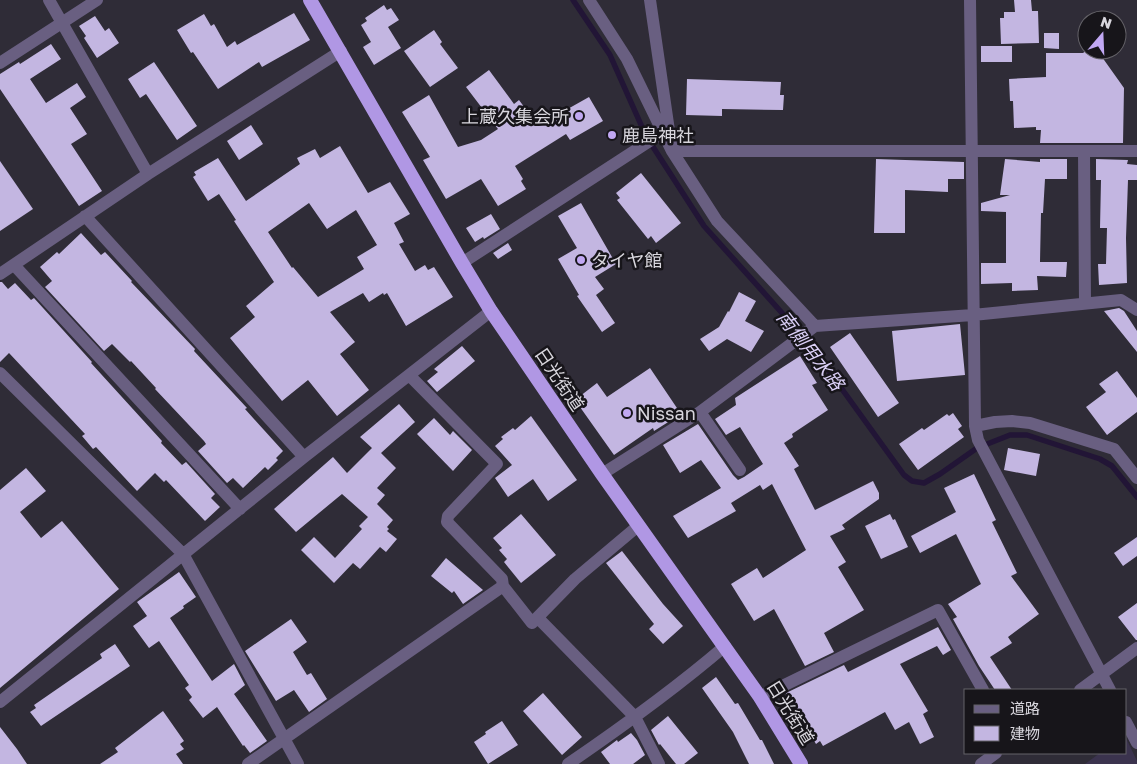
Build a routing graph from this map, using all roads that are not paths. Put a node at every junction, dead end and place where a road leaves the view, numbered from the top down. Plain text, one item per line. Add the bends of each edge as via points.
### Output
1 (49, 0) edge
2 (97, 0) edge
3 (310, 0) edge
4 (589, 0) edge
5 (650, 0) edge
6 (970, 0) edge
7 (62, 23) junction
8 (341, 51) junction
9 (0, 63) edge
10 (658, 135) junction
11 (672, 151) junction
12 (972, 151) junction
13 (1084, 151) junction
14 (1137, 151) edge
15 (148, 174) junction
16 (86, 216) junction
17 (462, 263) junction
18 (14, 265) junction
19 (0, 274) edge
20 (1085, 303) junction
21 (1137, 310) edge
22 (491, 311) junction
23 (973, 315) junction
24 (811, 329) junction
25 (0, 373) edge
26 (409, 376) junction
27 (700, 412) junction
28 (975, 426) junction
29 (304, 457) junction
30 (740, 470) dead end
31 (602, 474) junction
32 (1137, 478) edge
33 (240, 509) junction
34 (638, 526) junction
35 (183, 554) junction
36 (503, 586) junction
37 (538, 618) junction
38 (725, 646) junction
39 (1137, 648) edge
40 (1101, 674) junction
41 (982, 689) edge
42 (1081, 689) edge
43 (1109, 689) edge
44 (760, 697) junction
45 (0, 702) edge
46 (635, 717) junction
47 (1127, 724) edge
48 (284, 738) junction
49 (1137, 743) edge
50 (995, 754) edge
51 (248, 764) edge
52 (298, 764) edge
53 (568, 764) edge
54 (659, 764) edge
55 (801, 764) edge
56 (981, 764) edge

1 - 7 street
2 - 7 street
3 - 8 highway, 日光街道
4 - 10 street via 627,59
5 - 11 street
6 - 12 street
7 - 9 street
7 - 15 street
8 - 15 street
8 - 17 highway, 日光街道
10 - 11 street
10 - 17 street
11 - 12 street
11 - 24 street via 716,221
12 - 13 street
12 - 23 street
13 - 14 street
13 - 20 street
15 - 16 street
16 - 18 street
16 - 29 street
17 - 22 highway, 日光街道
18 - 19 street
18 - 33 street
20 - 21 street via 1121,300
20 - 23 street
22 - 26 street
22 - 31 highway, 日光街道
23 - 24 street
23 - 28 street
24 - 27 street
25 - 35 street
26 - 29 street
26 - 36 street via 497,464 448,516 447,522 502,578
27 - 30 street
27 - 31 street
28 - 32 street via 1012,421 1030,423 1114,449
28 - 40 street via 978,440
29 - 33 street
31 - 34 highway, 日光街道
33 - 35 street
34 - 37 street via 575,580
34 - 38 highway, 日光街道
35 - 45 street
35 - 48 street
36 - 37 street via 532,624
36 - 48 street
37 - 46 street
38 - 44 highway, 日光街道
38 - 46 street
39 - 40 street
40 - 42 street
40 - 43 street
41 - 44 street via 938,610
44 - 55 highway, 日光街道
46 - 53 street
46 - 54 street
47 - 49 street
48 - 51 street
48 - 52 street
50 - 56 street

